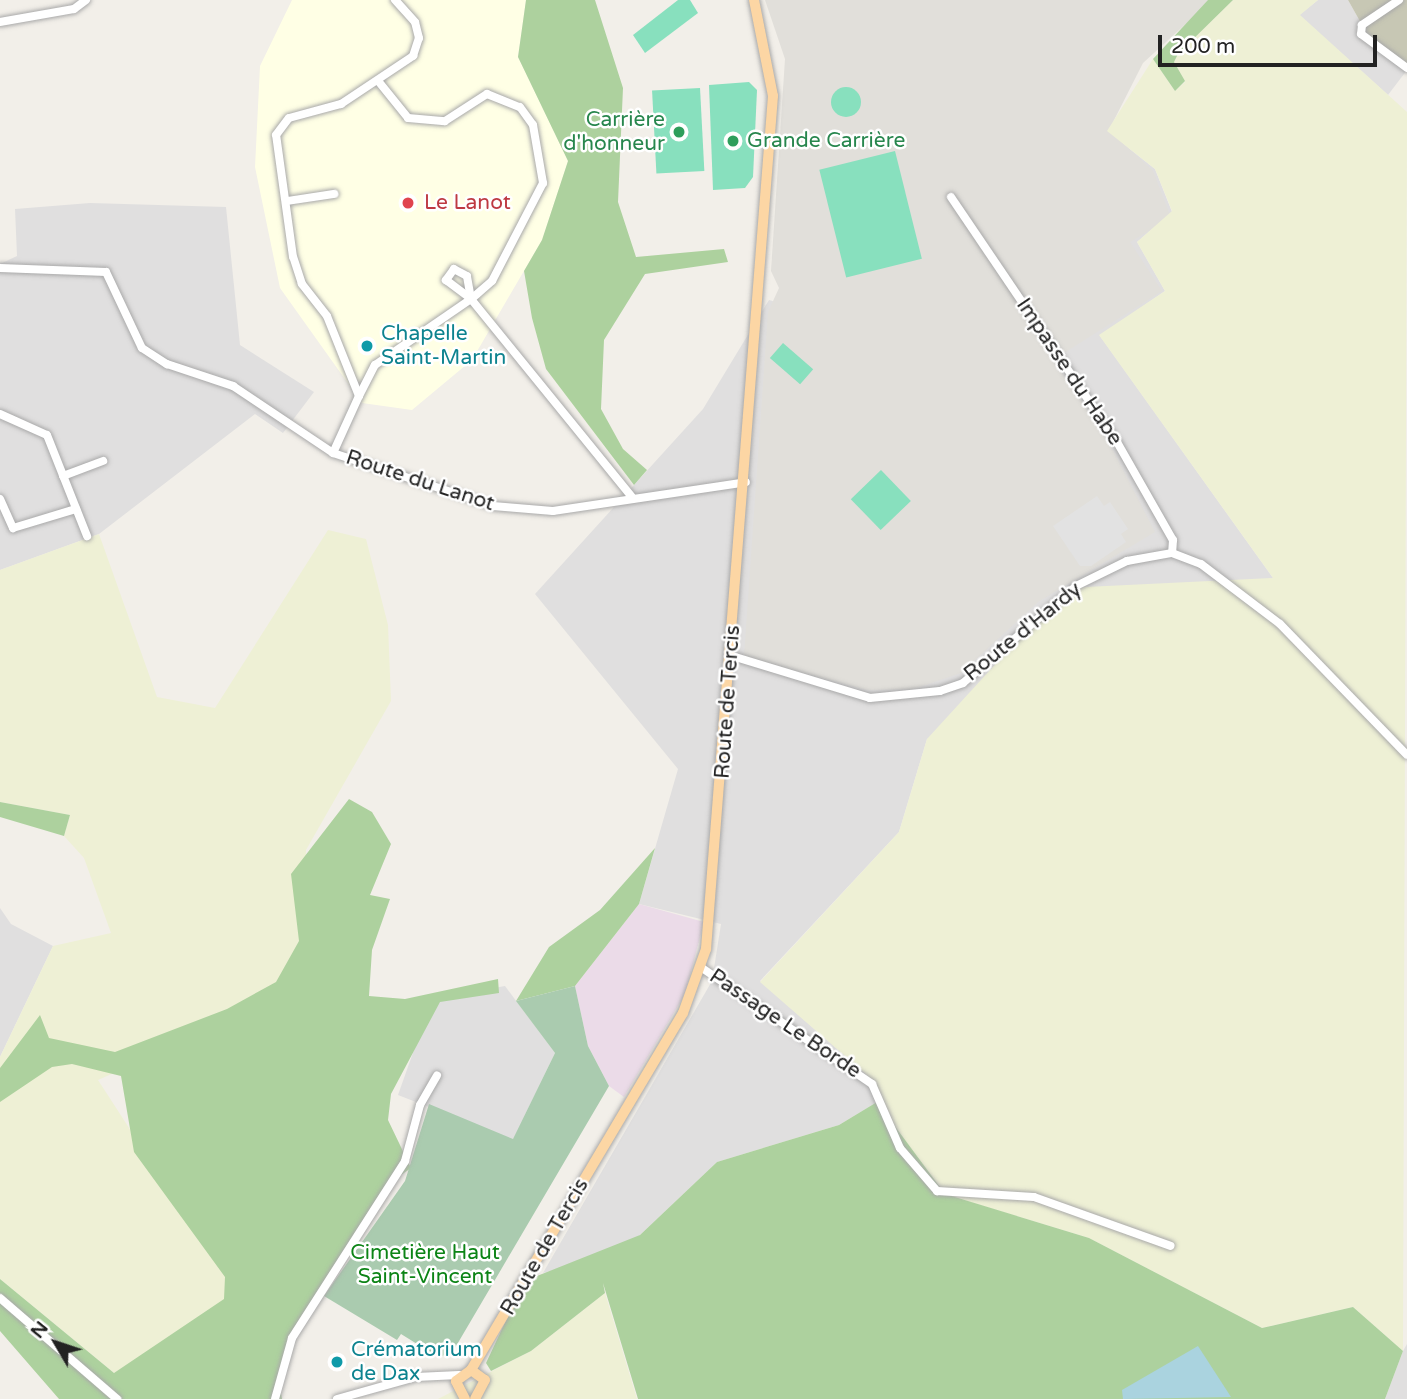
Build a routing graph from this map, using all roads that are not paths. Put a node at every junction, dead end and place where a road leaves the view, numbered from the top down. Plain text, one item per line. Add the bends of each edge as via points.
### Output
1 (86, 0) edge
2 (395, 0) edge
3 (754, 0) edge
4 (1399, 0) edge
5 (0, 22) edge
6 (1407, 68) edge
7 (379, 82) junction
8 (334, 194) dead end
9 (951, 197) dead end
10 (288, 201) junction
11 (0, 268) edge
12 (471, 299) junction
13 (359, 396) junction
14 (0, 414) edge
15 (333, 453) junction
16 (103, 461) dead end
17 (63, 476) junction
18 (746, 482) junction
19 (632, 497) junction
20 (0, 499) edge
21 (76, 509) junction
22 (87, 536) dead end
23 (1172, 553) junction
24 (732, 656) junction
25 (1407, 755) edge
26 (702, 968) junction
27 (437, 1076) dead end
28 (1171, 1246) dead end
29 (0, 1298) edge
30 (486, 1350) junction
31 (471, 1370) junction
32 (459, 1375) junction
33 (482, 1375) junction
34 (439, 1378) junction
35 (455, 1387) junction
36 (117, 1399) edge
37 (275, 1399) edge
38 (337, 1399) edge
39 (463, 1399) edge
40 (475, 1399) edge

1 - 5 street via 74,9
2 - 7 street via 415,22 419,38 413,56
3 - 18 main road, Route de Tercis via 773,96
4 - 6 street via 1362,25 1361,34
7 - 10 street via 280,128
7 - 12 street, Route du Lanot via 403,117 445,121 487,94 520,107 533,125 543,183 492,281
8 - 10 street
9 - 23 street, Impasse du Habe via 1117,442 1173,540
10 - 13 street via 289,241 302,284 327,316
11 - 15 street, Route du Lanot via 106,272 142,348 167,364 233,386
12 - 13 street, Route du Lanot via 375,365
12 - 19 street
13 - 15 street, Route du Lanot
14 - 17 street via 47,435
15 - 19 street, Route du Lanot via 493,506 553,511
16 - 17 street
17 - 21 street
18 - 19 street, Route du Lanot
18 - 24 main road, Route de Tercis
20 - 21 street via 13,528
21 - 22 street
23 - 24 street, Route d'Hardy via 1127,561 1076,586 974,675 940,691 870,698
23 - 25 street via 1200,564 1280,624
24 - 26 main road, Route de Tercis via 712,911
26 - 28 street, Passage Le Borde via 872,1084 900,1148 937,1191 1034,1197
26 - 30 main road, Route de Tercis via 683,1013
27 - 37 street via 420,1105 405,1161 292,1338
29 - 36 street
30 - 31 main road, Route de Tercis
30 - 33 main road, Route de Tercis
31 - 32 main road
31 - 33 main road
32 - 34 street
32 - 35 main road
33 - 40 main road, Route de Tercis via 485,1386
34 - 35 street
34 - 38 street via 416,1377
35 - 39 main road

